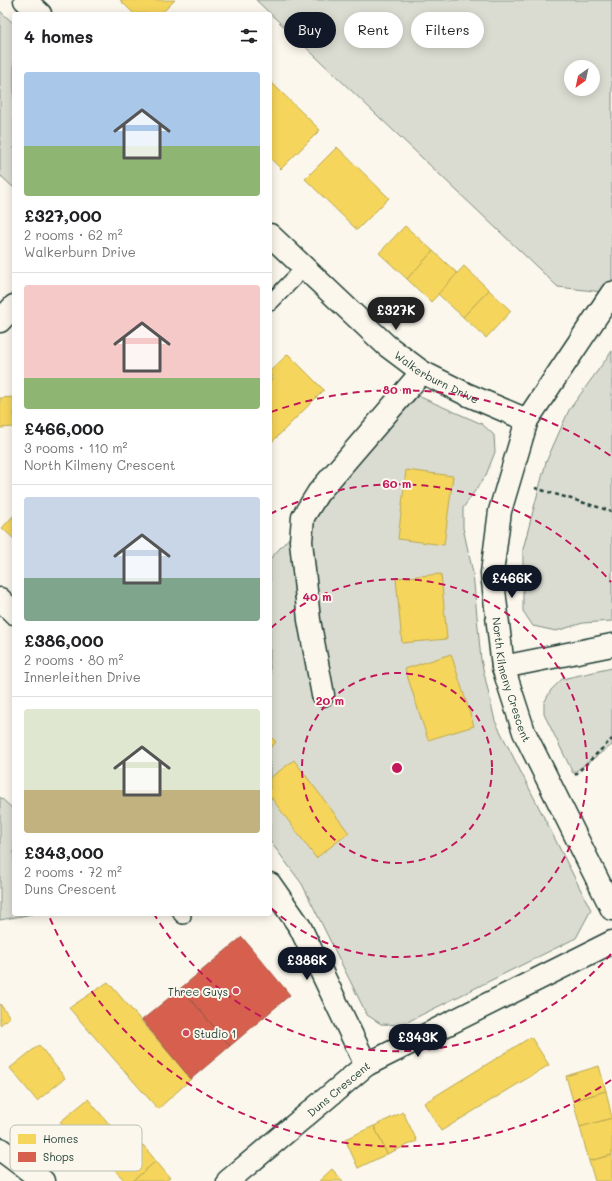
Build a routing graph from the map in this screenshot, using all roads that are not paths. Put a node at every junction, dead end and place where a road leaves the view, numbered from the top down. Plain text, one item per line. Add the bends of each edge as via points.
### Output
1 (25, 0) edge
2 (38, 12) edge
3 (272, 237) edge
4 (304, 268) junction
5 (612, 293) edge
6 (272, 301) edge
7 (12, 308) edge
8 (0, 321) edge
9 (422, 372) junction
10 (527, 420) junction
11 (0, 599) edge
12 (12, 611) edge
13 (612, 645) edge
14 (503, 667) junction
15 (323, 695) dead end
16 (272, 887) edge
17 (612, 909) edge
18 (612, 942) edge
19 (366, 1065) junction
20 (0, 1149) edge
21 (10, 1156) edge
22 (30, 1171) edge
23 (43, 1181) edge
24 (228, 1181) edge

1 - 2 street
3 - 4 street, Walkerburn Drive
4 - 6 lane
4 - 9 street, Walkerburn Drive via 386,345
5 - 10 street, North Kilmeny Crescent
7 - 8 street
9 - 10 street, Walkerburn Drive
9 - 15 street via 318,492 303,517 301,541 309,620
10 - 14 street, North Kilmeny Crescent via 500,512 492,573
11 - 12 street
13 - 14 street
14 - 17 street, North Kilmeny Crescent via 524,732
16 - 19 street via 300,927
18 - 19 street, Duns Crescent
19 - 24 street, Duns Crescent
20 - 21 street
22 - 23 street

